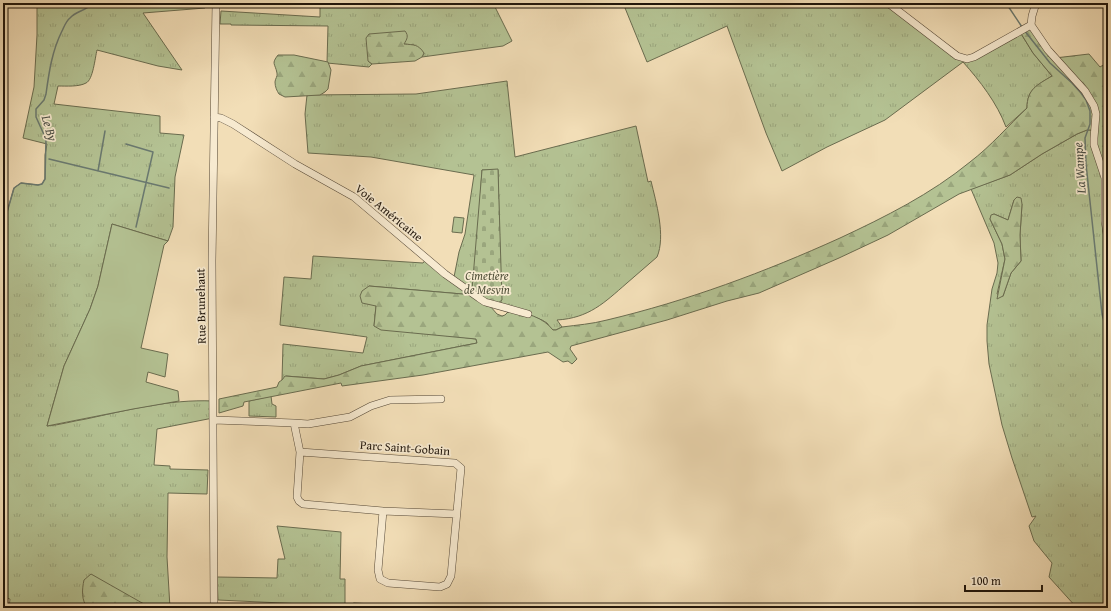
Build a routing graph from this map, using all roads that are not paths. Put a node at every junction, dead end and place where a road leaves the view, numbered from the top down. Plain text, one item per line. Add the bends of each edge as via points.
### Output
1 (216, 3) edge
2 (888, 3) edge
3 (1036, 3) edge
4 (1029, 26) junction
5 (214, 117) junction
6 (1108, 240) edge
7 (528, 314) dead end
8 (441, 399) dead end
9 (214, 420) junction
10 (294, 423) junction
11 (300, 452) junction
12 (383, 511) junction
13 (456, 514) junction
14 (214, 608) edge

1 - 5 street, Rue Brunehaut
2 - 4 street via 940,44 957,56 967,59
3 - 4 street
4 - 6 street via 1085,91 1094,106 1094,145 1105,178 1104,220
5 - 7 street, Voie Américaine via 233,124 295,164 354,197 445,274 479,298
5 - 9 street, Rue Brunehaut
8 - 10 street via 390,400 350,417 308,424
9 - 10 street
9 - 14 street, Rue Brunehaut
10 - 11 street
11 - 12 street via 297,497 301,503
11 - 13 street, Parc Saint-Gobain via 458,464 461,468
12 - 13 street
12 - 13 street, Parc Saint-Gobain via 378,570 380,579 388,583 440,587 447,584 450,579

